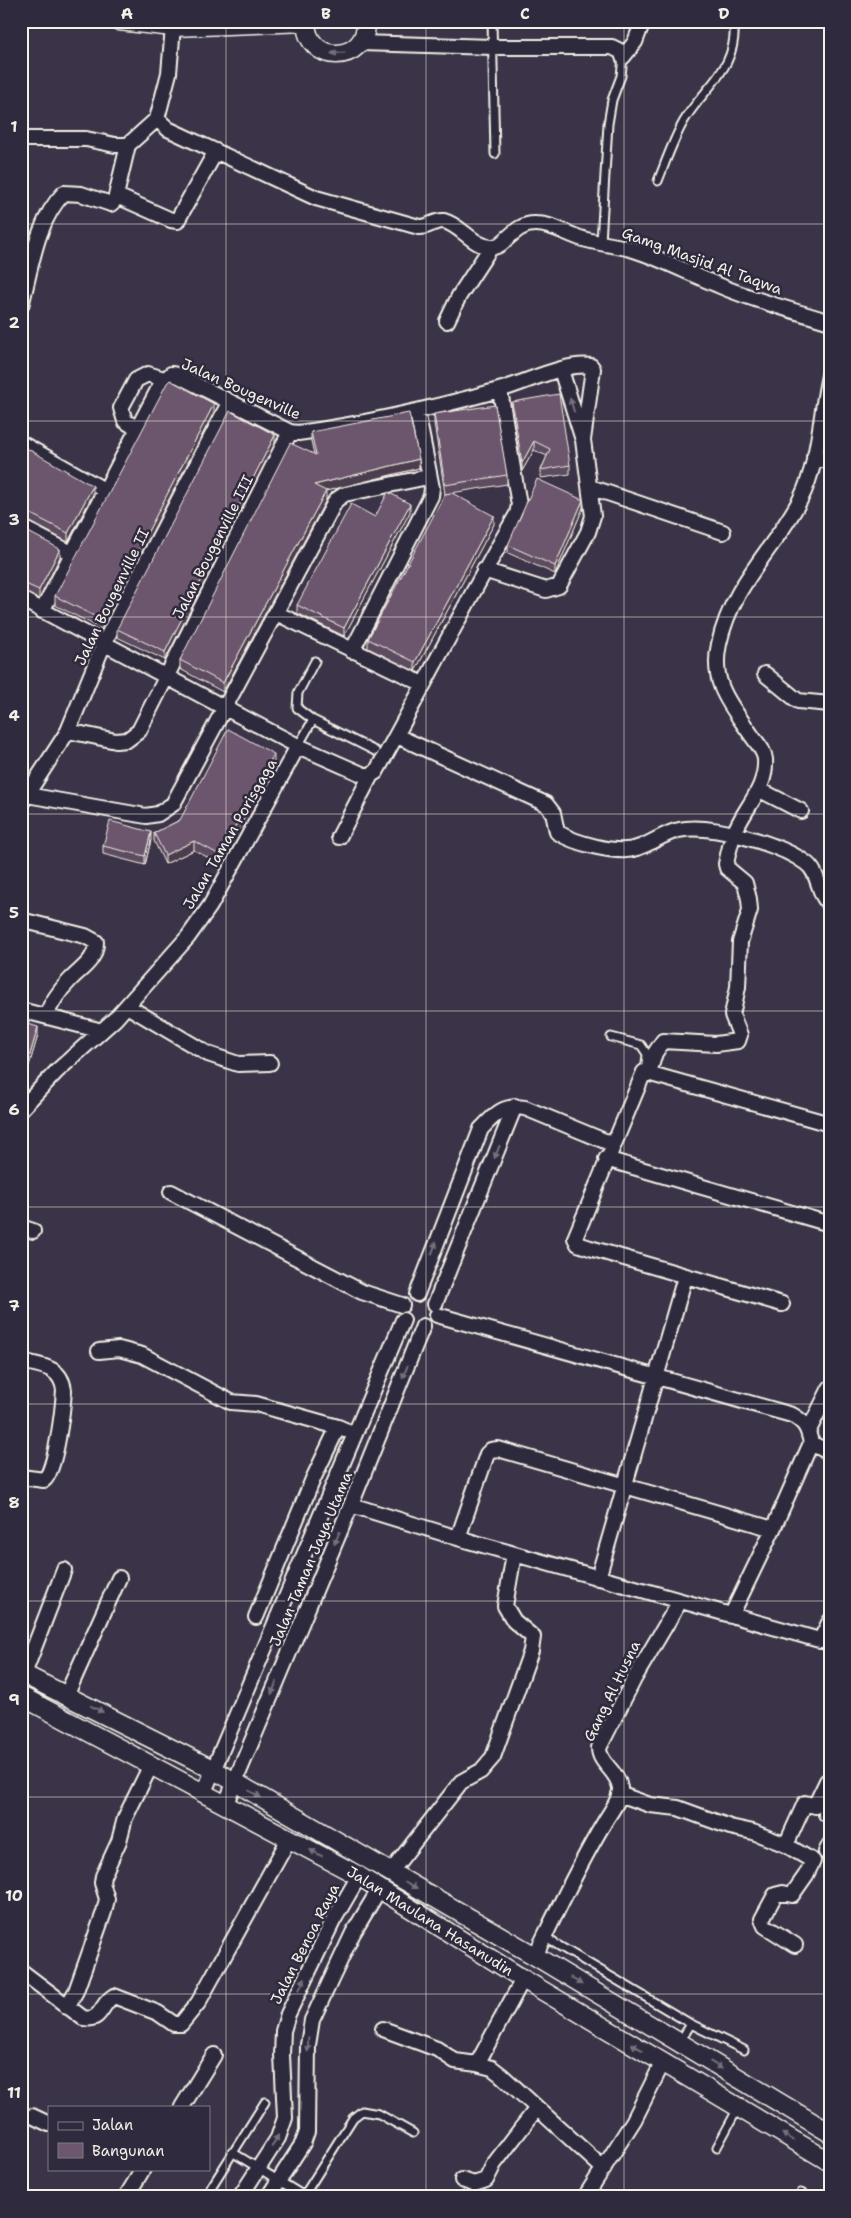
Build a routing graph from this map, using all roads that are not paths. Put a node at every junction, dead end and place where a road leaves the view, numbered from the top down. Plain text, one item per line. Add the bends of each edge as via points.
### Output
1 (119, 21) edge
2 (366, 21) edge
3 (492, 21) edge
4 (643, 21) edge
5 (734, 21) edge
6 (306, 22) edge
7 (173, 27) junction
8 (360, 43) junction
9 (493, 47) junction
10 (623, 57) junction
11 (157, 119) junction
12 (21, 139) edge
13 (128, 144) junction
14 (216, 151) junction
15 (495, 154) dead end
16 (658, 181) dead end
17 (117, 196) junction
18 (601, 242) junction
19 (491, 247) junction
20 (21, 306) edge
21 (447, 321) dead end
22 (830, 322) edge
23 (561, 370) junction
24 (830, 371) edge
25 (164, 379) junction
26 (500, 390) junction
27 (230, 403) junction
28 (417, 411) junction
29 (138, 429) junction
30 (290, 432) junction
31 (583, 440) junction
32 (21, 443) edge
33 (814, 457) junction
34 (830, 462) edge
35 (428, 477) junction
36 (590, 487) junction
37 (106, 491) junction
38 (21, 527) edge
39 (723, 532) dead end
40 (73, 554) junction
41 (484, 570) junction
42 (21, 600) edge
43 (42, 610) junction
44 (276, 613) junction
45 (104, 643) junction
46 (352, 651) junction
47 (315, 661) dead end
48 (765, 674) dead end
49 (165, 676) junction
50 (423, 684) junction
51 (830, 704) edge
52 (225, 708) junction
53 (313, 720) junction
54 (68, 731) junction
55 (397, 736) junction
56 (298, 746) junction
57 (375, 751) dead end
58 (371, 775) junction
59 (760, 790) junction
60 (24, 799) edge
61 (801, 811) dead end
62 (734, 834) junction
63 (339, 837) dead end
64 (830, 905) edge
65 (21, 920) edge
66 (127, 1006) junction
67 (21, 1010) edge
68 (46, 1016) junction
69 (102, 1031) junction
70 (611, 1037) dead end
71 (270, 1063) dead end
72 (647, 1073) junction
73 (27, 1095) edge
74 (515, 1106) junction
75 (21, 1109) edge
76 (830, 1124) edge
77 (612, 1144) junction
78 (606, 1159) junction
79 (172, 1192) dead end
80 (830, 1224) edge
81 (685, 1277) junction
82 (416, 1294) junction
83 (782, 1304) dead end
84 (402, 1305) junction
85 (436, 1309) junction
86 (403, 1320) junction
87 (423, 1326) junction
88 (100, 1351) dead end
89 (21, 1361) edge
90 (656, 1377) junction
91 (830, 1388) edge
92 (338, 1427) junction
93 (354, 1434) junction
94 (810, 1436) junction
95 (830, 1453) edge
96 (21, 1477) edge
97 (313, 1479) junction
98 (624, 1486) junction
99 (331, 1487) junction
100 (351, 1505) junction
101 (773, 1530) junction
102 (458, 1538) junction
103 (514, 1554) junction
104 (64, 1570) dead end
105 (119, 1578) dead end
106 (598, 1578) junction
107 (267, 1589) junction
108 (285, 1598) junction
109 (680, 1601) junction
110 (256, 1616) dead end
111 (731, 1616) junction
112 (830, 1621) edge
113 (825, 1642) edge
114 (23, 1674) edge
115 (67, 1694) junction
116 (21, 1696) edge
117 (150, 1768) junction
118 (214, 1770) junction
119 (830, 1782) edge
120 (235, 1783) junction
121 (204, 1792) junction
122 (619, 1794) junction
123 (226, 1804) junction
124 (830, 1806) edge
125 (830, 1816) edge
126 (286, 1843) junction
127 (830, 1844) edge
128 (786, 1845) junction
129 (830, 1854) edge
130 (390, 1873) junction
131 (357, 1879) junction
132 (378, 1892) junction
133 (333, 1921) junction
134 (353, 1933) junction
135 (544, 1937) junction
136 (795, 1945) dead end
137 (534, 1956) junction
138 (21, 1971) edge
139 (523, 1979) junction
140 (66, 2007) junction
141 (691, 2024) junction
142 (383, 2029) dead end
143 (679, 2043) junction
144 (744, 2050) dead end
145 (214, 2055) dead end
146 (478, 2064) junction
147 (662, 2064) junction
148 (265, 2102) dead end
149 (183, 2106) edge
150 (537, 2108) junction
151 (738, 2108) junction
152 (32, 2116) dead end
153 (48, 2124) edge
154 (830, 2132) edge
155 (414, 2133) dead end
156 (717, 2147) dead end
157 (232, 2152) junction
158 (830, 2162) edge
159 (258, 2168) junction
160 (604, 2169) junction
161 (142, 2170) edge
162 (462, 2180) dead end
163 (278, 2181) junction
164 (801, 2193) dead end
165 (304, 2196) edge
166 (126, 2197) edge
167 (205, 2197) edge
168 (240, 2197) edge
169 (268, 2197) edge
170 (586, 2197) edge
171 (810, 2197) edge

1 - 7 street
2 - 8 street via 366,31
3 - 9 lane
4 - 10 street via 635,42
5 - 16 lane via 734,38 727,64 684,120
6 - 7 street
8 -> 6 street via 348,53 325,53 313,44
7 - 11 street via 169,73
8 - 9 street
9 - 10 street via 612,47 622,52
9 - 15 lane
10 - 18 lane via 608,124
11 - 13 street
11 - 14 street via 168,129
12 - 13 street via 86,139 115,145
13 - 17 street
14 - 17 street via 177,221
14 - 19 street via 316,198 419,227 442,221
17 - 20 street via 111,204 73,192 64,193 57,200 40,235
18 - 19 street, Gamg Masjid Al Taqwa via 536,224 523,227 501,244
18 - 22 street, Gamg Masjid Al Taqwa via 635,250 742,294
19 - 21 street
23 - 26 street, Jalan Bougenville
31 -> 23 street
23 - 31 street, Jalan Bougenville via 581,365 593,369
24 - 33 street
25 - 27 street, Jalan Bougenville via 171,374 177,375
25 - 29 street, Jalan Bougenville
25 - 29 street via 148,374 136,380 121,408 125,420
26 - 28 street, Jalan Bougenville
26 - 41 street via 519,504 517,514
27 - 30 street, Jalan Bougenville
27 - 45 street, Jalan Bougenville II
28 - 30 street, Jalan Bougenville via 306,432
28 - 35 street
29 - 37 street, Jalan Bougenville
30 - 49 street, Jalan Bougenville III
31 - 36 street
32 - 37 street
33 - 34 street
33 - 59 street via 800,500 740,590 719,644 716,669 720,688 764,754 764,778
35 - 44 street via 346,494 336,500
35 - 46 street via 431,496
36 - 39 street
36 - 41 street via 592,522 559,586 546,590
37 - 40 street, Jalan Bougenville
38 - 40 street
40 - 43 street, Jalan Bougenville
41 - 50 street
42 - 43 street
43 - 45 street
44 - 46 street
44 - 52 street
45 - 49 street
45 - 54 street, Jalan Bougenville II
46 - 50 street
47 - 53 lane via 298,693 296,704
48 - 51 street via 798,700
49 - 52 street
49 - 54 street, Jalan Bougenville III via 140,731 127,740 116,741
50 - 55 street
52 - 56 street
52 - 60 street via 173,804 158,814 146,816
53 - 56 lane
53 - 57 lane
54 - 60 street, Jalan Bougenville II
55 - 58 street
55 - 62 street via 546,804 553,814 557,832 566,838 619,850 636,849 678,830 698,827
56 - 58 street via 364,775
56 - 66 street, Jalan Taman Porisgaga via 210,906 161,970
58 - 63 street
59 - 61 street
59 - 62 street
62 - 64 street via 761,842 808,864
62 - 72 street via 726,864 745,883 750,910 740,942 738,987 732,1015 740,1035 738,1041 716,1044 663,1041
65 - 68 street via 85,936 96,942 92,959 70,980
66 - 69 street, Jalan Taman Porisgaga
66 - 71 street via 208,1054 238,1064
67 - 68 street
68 - 69 street
69 - 73 street, Jalan Taman Porisgaga
70 - 72 lane via 642,1045 647,1054
72 - 76 street
72 - 77 street
73 - 75 street, Jalan Taman Porisgaga
74 - 77 street
82 -> 74 street via 480,1129 495,1115
74 -> 85 street
77 - 78 street
78 - 80 street
78 - 81 street via 574,1238 578,1244
79 - 84 street via 362,1292
81 - 83 street
81 - 90 street
82 - 84 street
82 - 85 street via 430,1298
84 - 86 street
85 - 87 street via 430,1323
85 - 90 street
86 - 87 street
86 - 93 street, Jalan Taman Jaya Utama
87 -> 100 street, Jalan Taman Jaya Utama
88 - 92 street via 119,1349 142,1355 231,1402 256,1404
89 - 96 street via 52,1369 62,1380 64,1390 49,1476 40,1481
90 - 94 street via 792,1415 803,1421
90 - 98 street
91 - 94 street
92 - 93 street
92 - 97 street
93 - 99 street, Jalan Taman Jaya Utama
94 - 95 street
94 - 101 street
97 - 99 street
97 - 107 street
98 - 101 street
98 - 102 street via 498,1449 491,1450
98 - 106 street
99 - 108 street, Jalan Taman Jaya Utama
100 - 102 street
100 -> 120 street, Jalan Taman Jaya Utama
101 - 111 street
102 - 103 street
103 - 106 street
103 - 130 street via 506,1606 514,1621 533,1637 531,1651 493,1757 481,1771 461,1782
104 - 114 street
105 - 115 street
106 - 109 street
107 - 108 street
107 - 110 street
108 - 118 street, Jalan Taman Jaya Utama
109 - 111 street
109 - 122 street, Gang Al Husna via 634,1679 599,1748 601,1757 617,1779
111 - 113 street
112 - 113 street
114 - 115 street, Jalan Maulana Hasanudin
115 -> 118 street, Jalan Maulana Hasanudin
116 - 117 street, Jalan Maulana Hasanudin
117 - 121 street, Jalan Maulana Hasanudin
117 - 140 street via 125,1818 119,1841 105,1870 102,1883 106,1898 104,1912 76,1991
118 - 120 street, Jalan Maulana Hasanudin
118 - 121 street, Jalan Taman Jaya Utama
119 - 128 street via 827,1781 815,1806 805,1803
120 - 123 street, Jalan Taman Jaya Utama
120 -> 130 street, Jalan Maulana Hasanudin
121 - 123 street, Jalan Maulana Hasanudin
122 - 128 street via 650,1805 678,1808
122 - 135 street
123 - 126 street, Jalan Maulana Hasanudin
124 - 125 street via 826,1814
131 -> 126 street, Jalan Maulana Hasanudin
126 - 140 street via 198,2003 181,2024 174,2024 158,2013 114,1996 94,2019 83,2018
127 - 129 street via 826,1852
128 - 136 street via 813,1861 792,1895 783,1892 775,1896 762,1919 765,1926
130 -> 137 street, Jalan Maulana Hasanudin
131 - 132 street, Jalan Maulana Hasanudin
131 - 133 street, Jalan Benoa Raya
132 - 134 street
132 - 139 street, Jalan Maulana Hasanudin
133 - 134 street
159 -> 133 street, Jalan Benoa Raya via 278,2138 285,2118 282,2055 288,2014
134 -> 163 street via 312,2020 307,2132
135 - 137 street
135 - 141 lane
137 - 139 street
137 -> 143 street, Jalan Maulana Hasanudin
138 - 140 street
139 - 146 street
147 -> 139 street, Jalan Maulana Hasanudin
141 - 143 lane
141 - 144 lane
142 - 146 street via 437,2049 455,2061
143 -> 154 street, Jalan Maulana Hasanudin
145 - 149 street
146 - 150 street via 501,2074
147 - 151 street, Jalan Maulana Hasanudin
147 - 160 street via 634,2120
148 - 157 lane
150 - 160 street
150 - 162 street via 494,2164 486,2180 474,2184
151 - 156 lane
158 -> 151 street, Jalan Maulana Hasanudin
152 - 153 street
155 - 165 lane via 379,2114 362,2111 353,2118
157 - 159 lane
157 - 167 lane
159 - 163 lane
159 - 168 street, Jalan Benoa Raya
160 - 170 street
161 - 166 street
163 - 165 lane
163 - 169 street
164 - 171 lane

